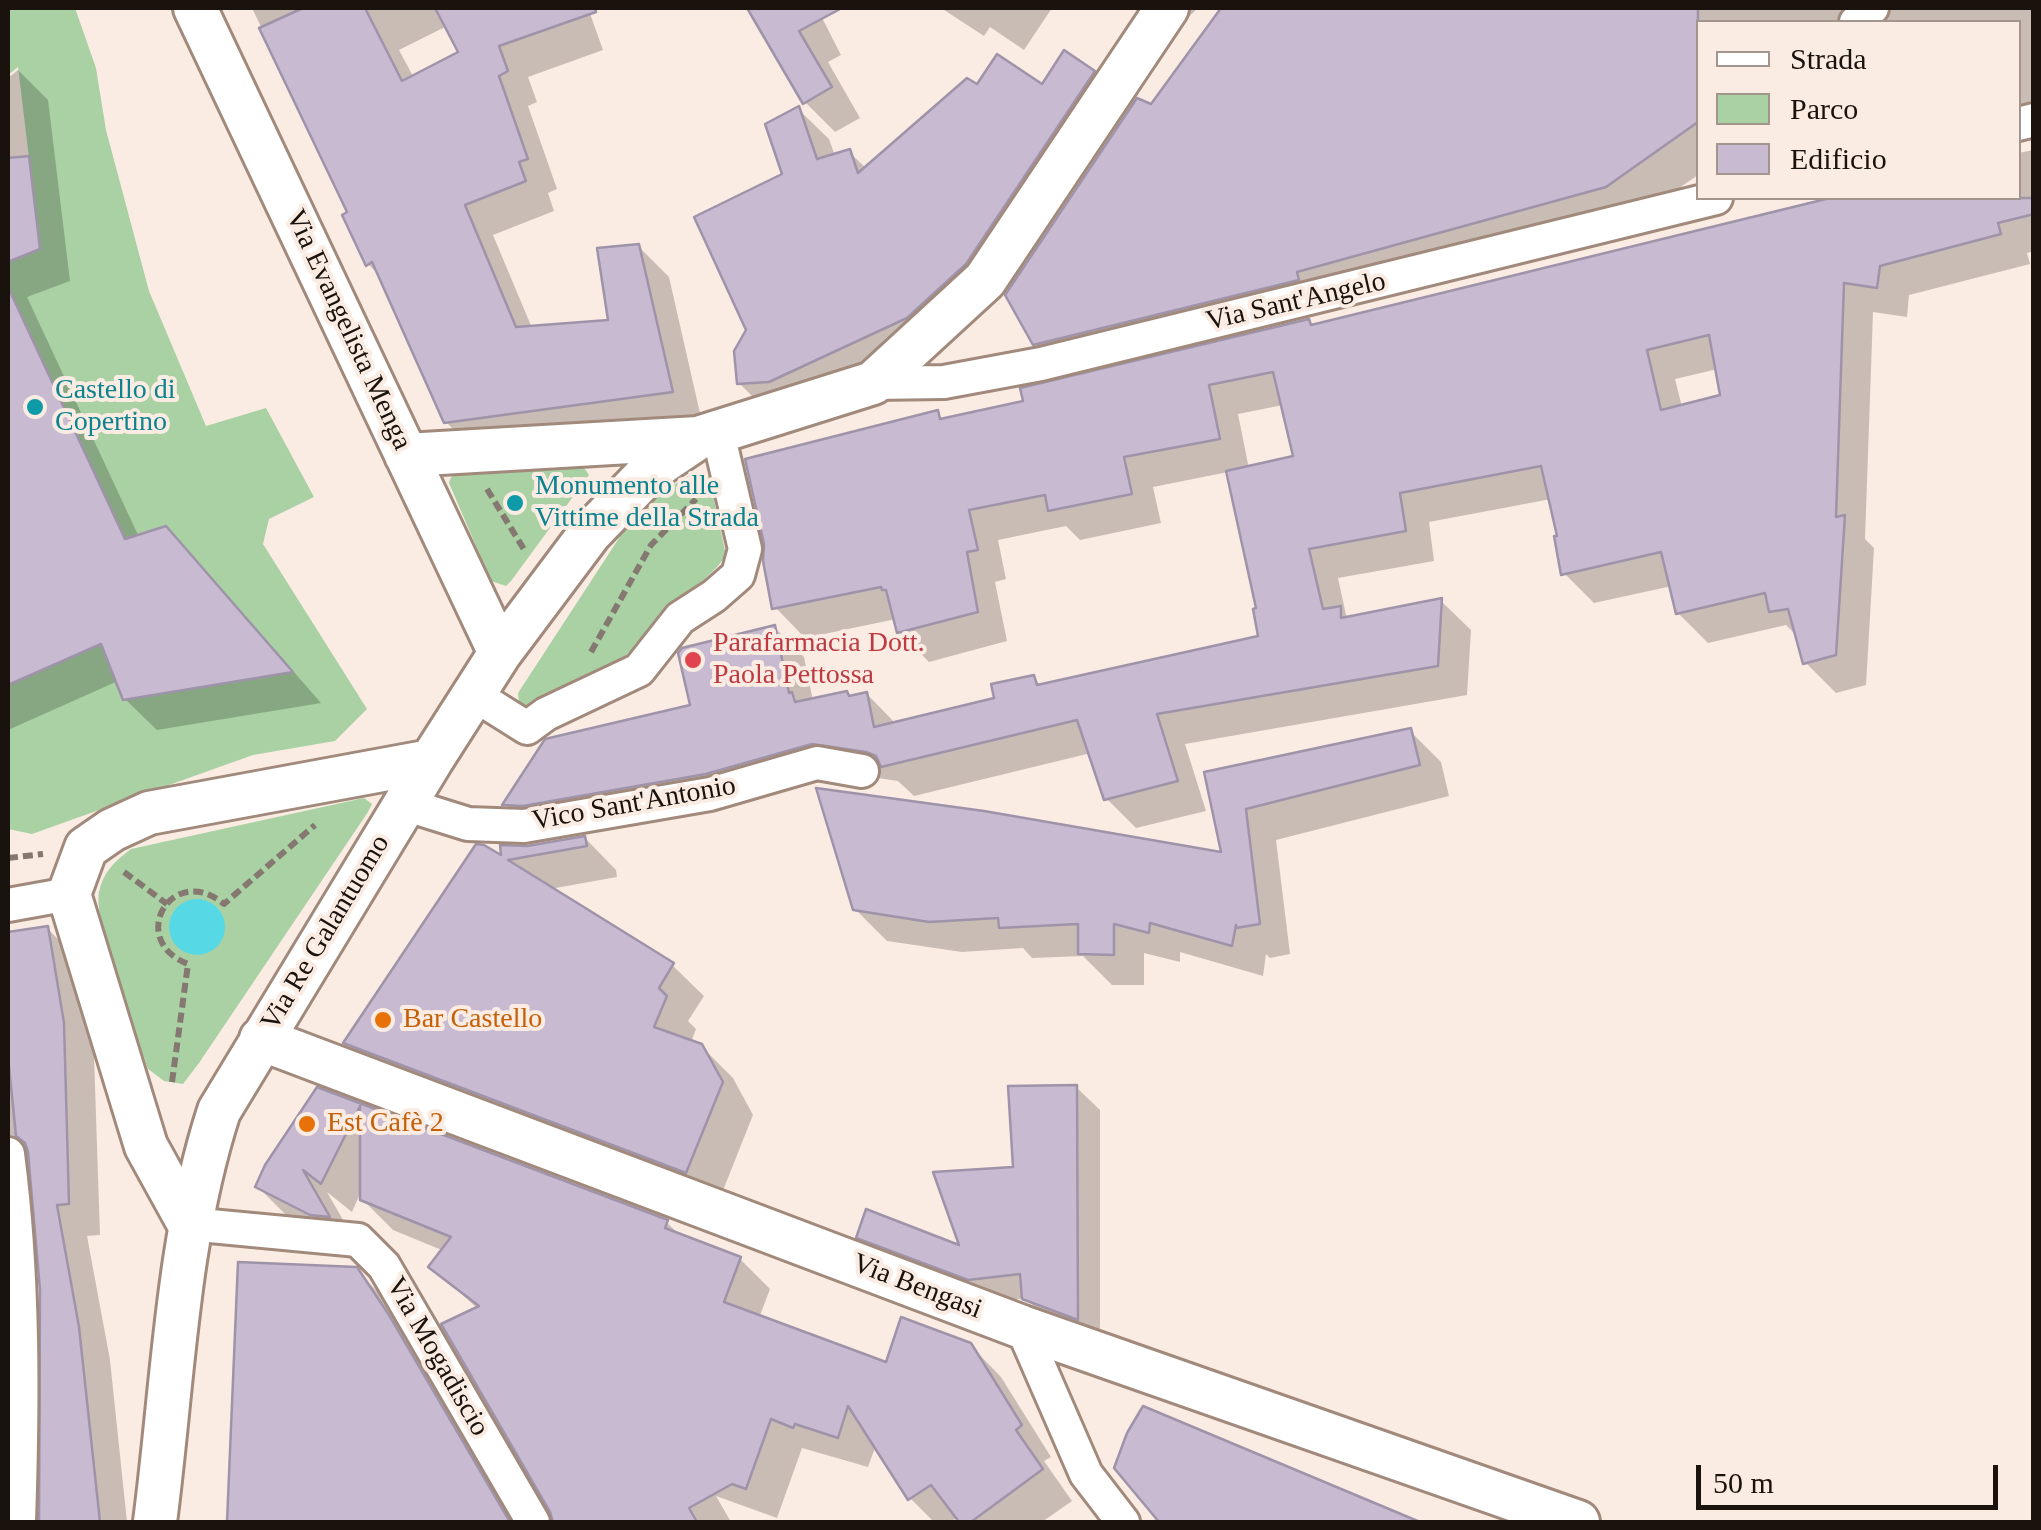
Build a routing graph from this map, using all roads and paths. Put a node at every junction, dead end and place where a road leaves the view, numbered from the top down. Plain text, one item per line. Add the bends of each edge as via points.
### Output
1 (194, 8) edge
2 (1167, 8) edge
3 (1701, 200) edge
4 (873, 383) junction
5 (715, 448) junction
6 (463, 450) junction
7 (406, 454) junction
8 (549, 588) junction
9 (500, 653) junction
10 (584, 664) dead end
11 (474, 694) junction
12 (430, 761) junction
13 (862, 770) dead end
14 (334, 780) junction
15 (404, 804) junction
16 (86, 848) junction
17 (69, 894) junction
18 (8, 904) edge
19 (167, 904) junction
20 (262, 1039) junction
21 (214, 1124) junction
22 (146, 1146) junction
23 (8, 1154) edge
24 (189, 1224) junction
25 (1022, 1327) junction
26 (14, 1442) edge
27 (19, 1522) edge
28 (155, 1522) edge
29 (533, 1522) edge
30 (1123, 1522) edge
31 (1578, 1522) edge

1 - 7 street, Via Evangelista Menga
2 - 4 street via 985,280
3 - 4 street, Via Sant'Angelo via 1041,364 944,382
4 - 5 street
5 - 6 street
5 - 8 street, Via Re Galantuomo via 652,469
5 - 10 path
5 - 11 street via 745,549 738,575 680,618 639,670 527,728
6 - 7 street
6 - 8 path
7 - 9 street, Via Evangelista Menga
8 - 9 street, Via Re Galantuomo
9 - 11 street, Via Re Galantuomo
11 - 12 street, Via Re Galantuomo
12 - 14 street
12 - 15 street, Via Re Galantuomo
13 - 15 street, Vico Sant'Antonio via 817,764 710,794 524,826 468,824
14 - 16 street via 149,814
14 - 19 path via 326,815 224,904 211,894 186,891
15 - 20 street, Via Re Galantuomo
16 - 17 street
16 - 19 path
17 - 18 street
17 - 22 street
19 - 21 path via 160,914 160,943 188,964 171,1091
20 - 21 street, Via Re Galantuomo
20 - 25 street, Via Bengasi
21 - 22 street
21 - 24 street, Via Re Galantuomo
22 - 24 street
23 - 26 street via 15,1213
24 - 28 street, Via Re Galantuomo
24 - 29 street, Via Mogadiscio via 358,1240 384,1266
25 - 30 street via 1086,1474
25 - 31 street, Via Bengasi
26 - 27 street

